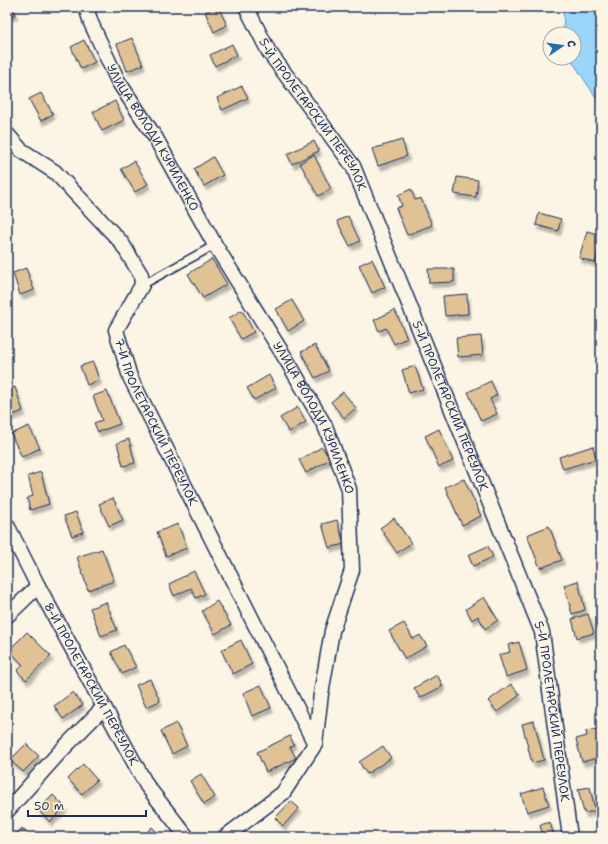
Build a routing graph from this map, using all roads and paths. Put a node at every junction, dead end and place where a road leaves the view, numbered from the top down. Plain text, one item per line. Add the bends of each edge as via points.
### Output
1 (86, 7) edge
2 (246, 7) edge
3 (7, 134) edge
4 (215, 245) junction
5 (142, 285) junction
6 (7, 525) edge
7 (38, 586) junction
8 (7, 616) edge
9 (104, 707) junction
10 (315, 744) junction
11 (7, 811) edge
12 (187, 837) edge
13 (225, 837) edge
14 (570, 837) edge

1 - 4 street, УЛИЦА ВОЛОДИ КУРИЛЕНКО via 91,24 118,81 155,137
2 - 14 street, 5-Й ПРОЛЕТАРСКИЙ ПЕРЕУЛОК via 270,52 352,166 542,632
3 - 5 street via 21,150 55,172 122,242 141,275
4 - 5 lane
4 - 10 street, УЛИЦА ВОЛОДИ КУРИЛЕНКО via 325,426 348,489 352,570 332,631 320,694
5 - 10 street, 7-Й ПРОЛЕТАРСКИЙ ПЕРЕУЛОК via 116,330 130,376
6 - 7 street, 8-Й ПРОЛЕТАРСКИЙ ПЕРЕУЛОК
7 - 8 street
7 - 9 street, 8-Й ПРОЛЕТАРСКИЙ ПЕРЕУЛОК
9 - 11 street
9 - 12 street, 8-Й ПРОЛЕТАРСКИЙ ПЕРЕУЛОК via 147,786
10 - 13 street, УЛИЦА ВОЛОДИ КУРИЛЕНКО via 283,793

